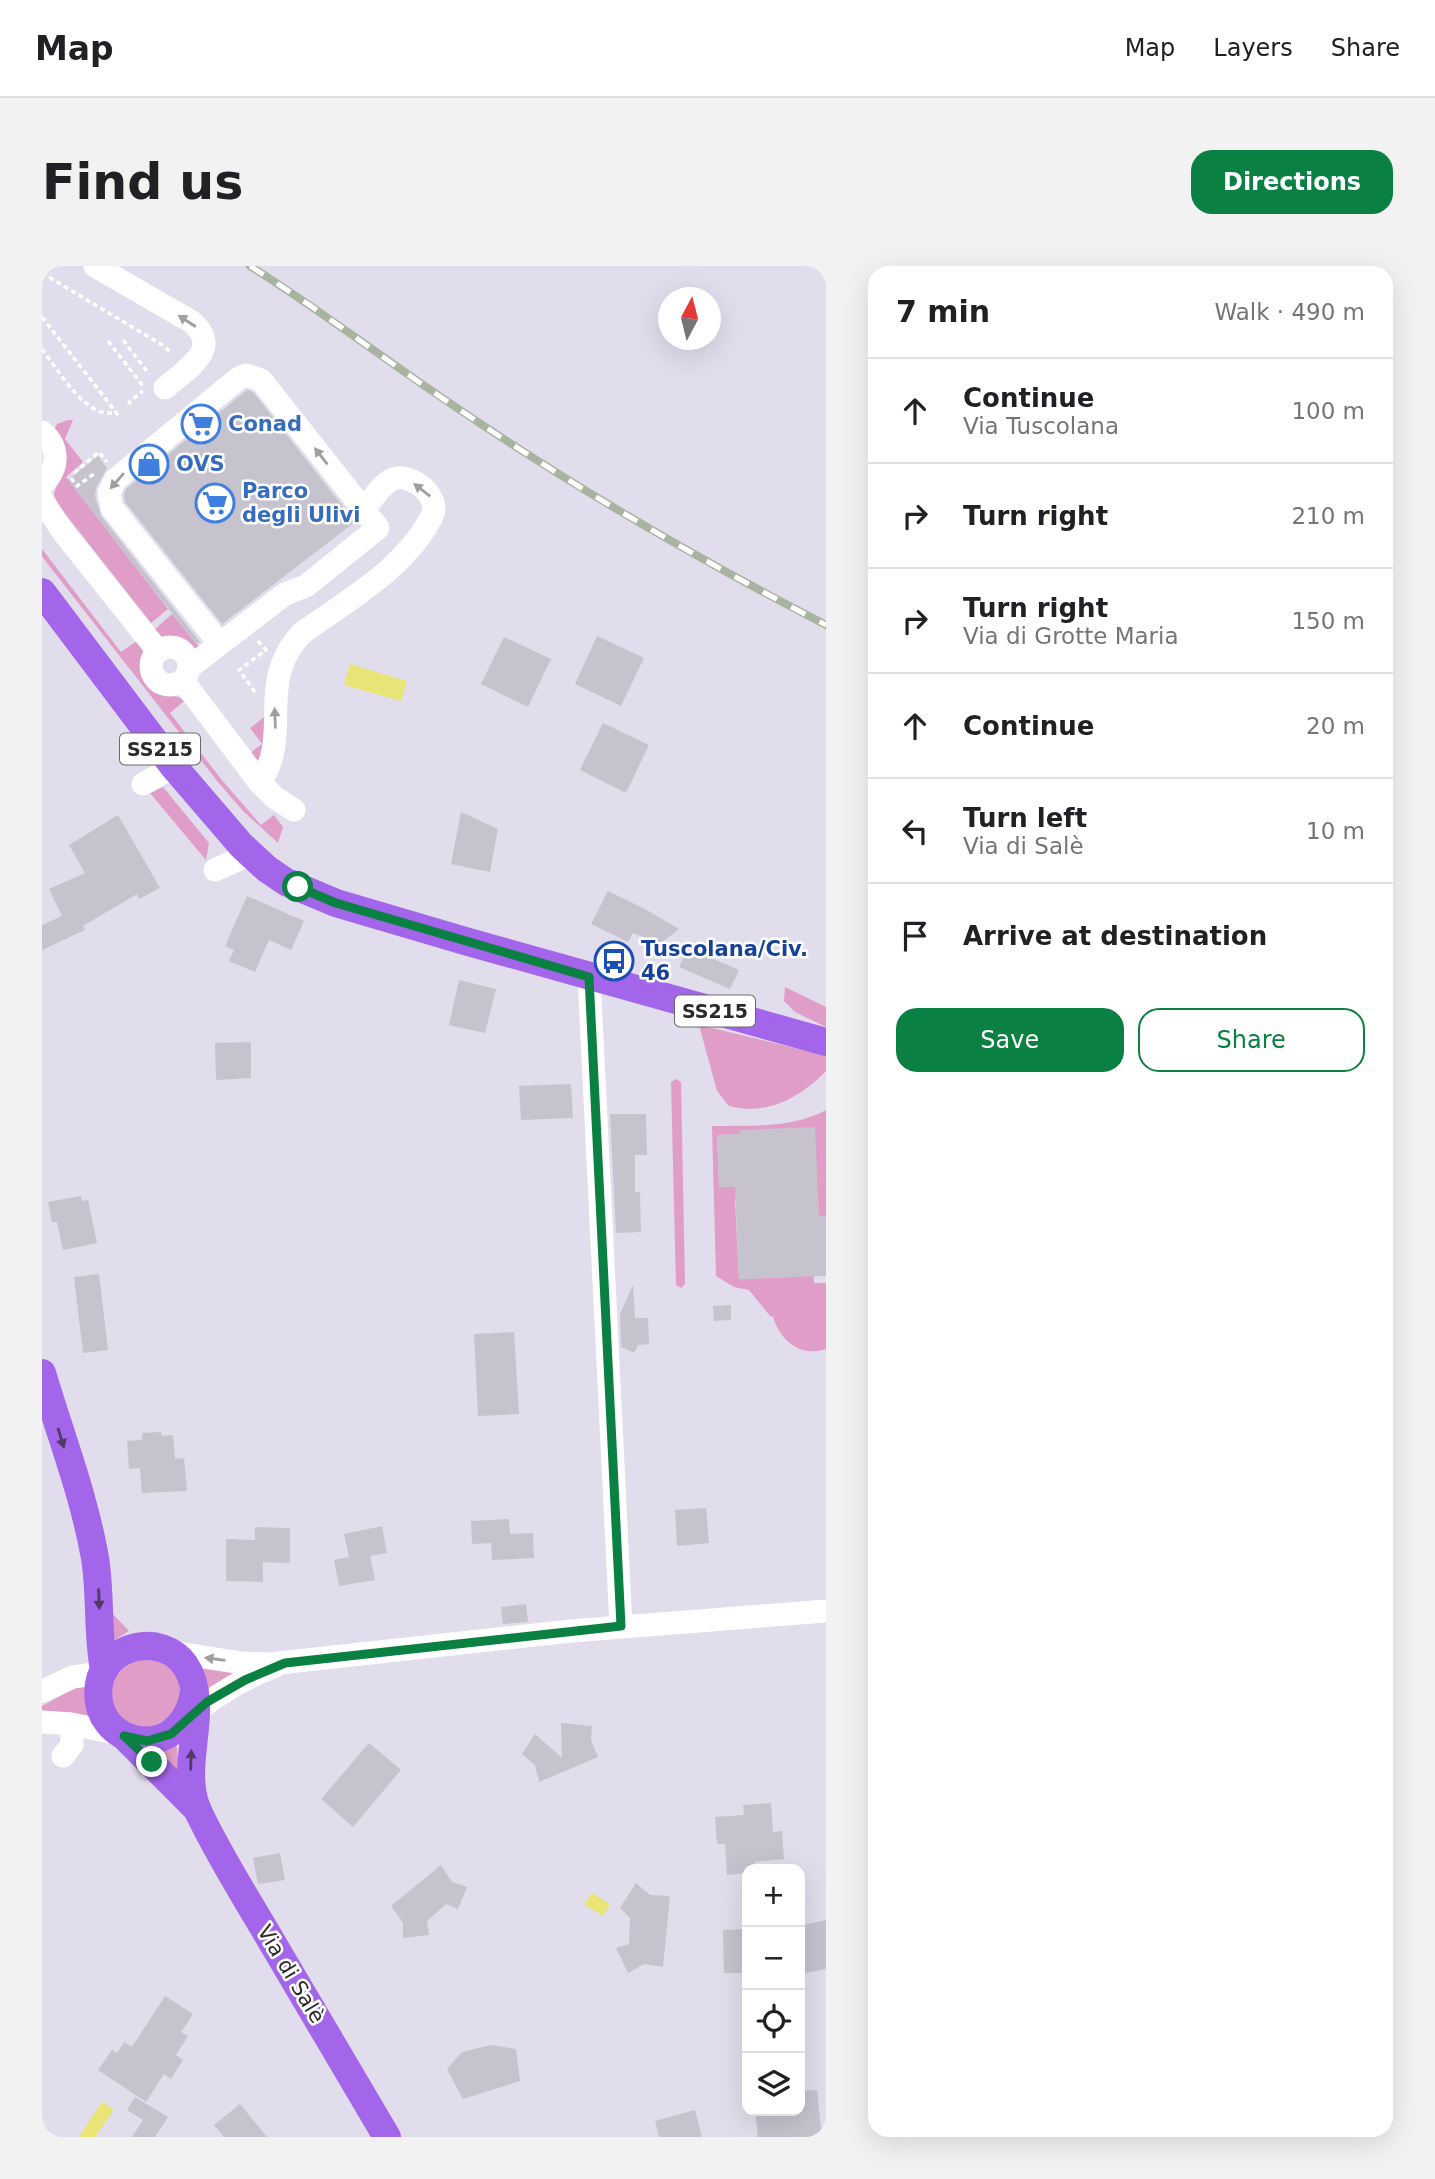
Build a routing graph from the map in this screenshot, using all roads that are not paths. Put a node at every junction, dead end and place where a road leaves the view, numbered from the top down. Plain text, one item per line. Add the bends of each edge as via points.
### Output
1 (99, 275) edge
2 (160, 385) road end
3 (42, 432) edge
4 (42, 485) edge
5 (42, 500) edge
6 (371, 519) junction
7 (407, 553) junction
8 (42, 592) edge
9 (220, 644) junction
10 (158, 651) junction
11 (187, 674) junction
12 (174, 767) junction
13 (260, 783) junction
14 (143, 784) dead end
15 (294, 810) dead end
16 (250, 853) junction
17 (215, 870) dead end
18 (605, 976) junction
19 (779, 1012) dead end
20 (817, 1040) edge
21 (42, 1373) edge
22 (826, 1611) edge
23 (621, 1626) junction
24 (171, 1652) junction
25 (285, 1663) junction
26 (102, 1664) junction
27 (42, 1691) edge
28 (191, 1709) junction
29 (42, 1722) edge
30 (71, 1724) junction
31 (123, 1735) junction
32 (63, 1756) dead end
33 (197, 1809) junction
34 (387, 2137) edge

2 -> 1 street via 198,359 205,339 192,323
3 - 4 street via 53,444 56,461
5 - 10 street
6 - 7 street
7 -> 6 street via 434,513 429,493 396,478 388,483
6 - 9 street via 306,586 285,594
6 -> 9 street via 261,380 246,375 115,480 109,493 112,508
13 -> 7 street via 274,755 277,685 289,646
8 - 12 main road, SS215
9 - 11 street
10 - 11 street via 179,649 188,657
10 - 11 street via 151,662 155,679 172,686
11 - 13 street
12 - 14 street
12 - 16 main road, SS215
13 - 15 street
16 - 17 street
16 - 18 main road, SS215 via 286,882 336,903
18 - 20 main road, SS215
18 - 23 street
19 - 20 street
21 -> 26 main road via 93,1547
22 - 23 street
23 - 25 street
25 -> 24 street
24 - 26 main road via 149,1646 126,1649
24 - 28 main road via 191,1677
25 - 28 street
26 - 27 street
26 - 31 main road via 98,1700 112,1727
28 - 31 main road via 171,1734 139,1741
33 -> 28 main road, Via di Salè via 192,1785
29 - 30 street
30 - 31 street
30 - 32 street via 72,1745
31 - 33 main road, Via di Salè
33 - 34 main road, Via di Salè

